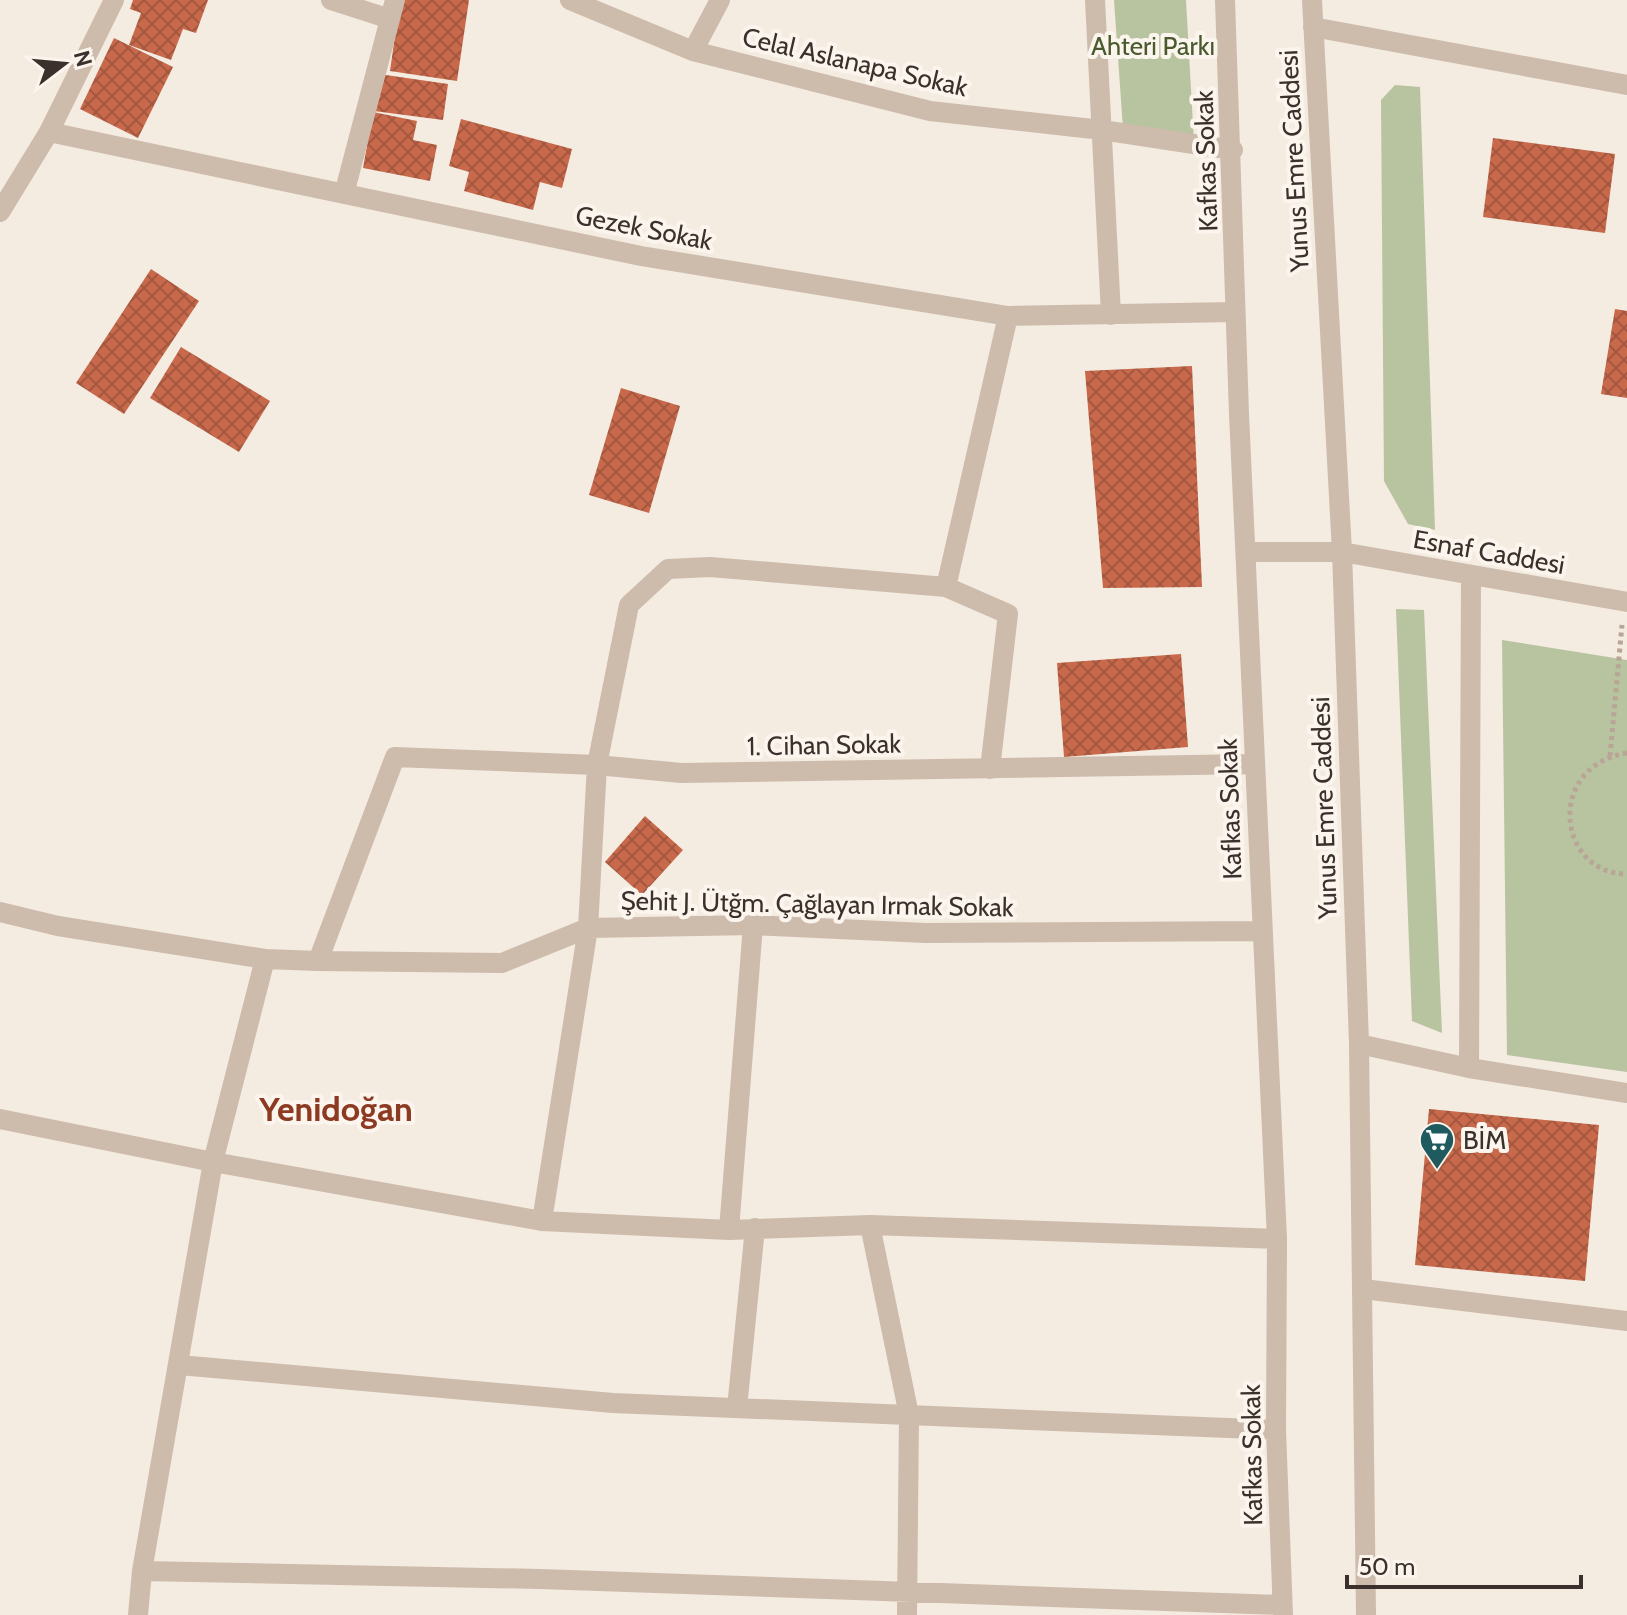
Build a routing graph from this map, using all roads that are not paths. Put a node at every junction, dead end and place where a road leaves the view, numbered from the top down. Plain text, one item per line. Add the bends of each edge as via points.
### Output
1 (331, 0) edge
2 (570, 0) edge
3 (720, 0) edge
4 (1095, 0) edge
5 (1225, 0) edge
6 (1312, 0) edge
7 (108, 2) edge
8 (392, 10) edge
9 (1313, 27) junction
10 (693, 51) junction
11 (1627, 85) edge
12 (1102, 130) junction
13 (49, 132) junction
14 (1233, 150) junction
15 (344, 194) junction
16 (0, 212) edge
17 (1235, 312) junction
18 (1111, 315) junction
19 (1008, 316) junction
20 (1246, 552) junction
21 (1342, 552) junction
22 (1471, 576) junction
23 (946, 587) junction
24 (1625, 602) edge
25 (1255, 764) junction
26 (597, 765) junction
27 (990, 769) junction
28 (0, 912) edge
29 (753, 925) junction
30 (588, 928) junction
31 (1261, 931) junction
32 (265, 959) junction
33 (318, 961) junction
34 (1359, 1044) junction
35 (1469, 1068) junction
36 (1627, 1093) edge
37 (0, 1119) edge
38 (213, 1162) junction
39 (542, 1221) junction
40 (870, 1225) junction
41 (755, 1228) junction
42 (729, 1230) junction
43 (1277, 1239) junction
44 (1363, 1289) junction
45 (1627, 1321) edge
46 (179, 1365) junction
47 (737, 1408) junction
48 (909, 1415) junction
49 (1276, 1430) junction
50 (142, 1571) junction
51 (906, 1592) junction
52 (1282, 1610) edge
53 (138, 1615) edge
54 (907, 1615) edge
55 (1366, 1615) edge

1 - 8 street
2 - 10 street, Celal Aslanapa Sokak
3 - 10 street
4 - 12 street
5 - 14 street, Kafkas Sokak
6 - 9 street, Yunus Emre Caddesi
7 - 13 street
8 - 15 street
9 - 11 street
9 - 21 street, Yunus Emre Caddesi
10 - 12 street, Celal Aslanapa Sokak via 930,111
12 - 14 street, Celal Aslanapa Sokak
12 - 18 street
13 - 15 street, Gezek Sokak
13 - 16 street
14 - 17 street, Kafkas Sokak
15 - 19 street, Gezek Sokak via 641,256
17 - 18 street, Gezek Sokak
17 - 20 street, Kafkas Sokak
18 - 19 street, Gezek Sokak
19 - 23 street
20 - 21 street, Esnaf Caddesi
20 - 25 street, Kafkas Sokak
21 - 22 street, Esnaf Caddesi
21 - 34 street, Yunus Emre Caddesi
22 - 24 street, Esnaf Caddesi
22 - 35 street
23 - 26 street via 710,567 668,569 629,605
23 - 27 street via 1008,614
25 - 27 street, 1. Cihan Sokak
25 - 31 street, Kafkas Sokak
26 - 27 street, 1. Cihan Sokak via 681,773
26 - 30 street
26 - 33 street, 1. Cihan Sokak via 395,757
28 - 32 street, Şehit J. Ütğm. Çağlayan Irmak Sokak
29 - 30 street, Şehit J. Ütğm. Çağlayan Irmak Sokak
29 - 31 street, Şehit J. Ütğm. Çağlayan Irmak Sokak via 926,933
29 - 42 street
30 - 33 street, Şehit J. Ütğm. Çağlayan Irmak Sokak via 502,963
30 - 39 street
31 - 43 street, Kafkas Sokak
32 - 33 street, Şehit J. Ütğm. Çağlayan Irmak Sokak
32 - 38 street
34 - 35 street
34 - 44 street, Yunus Emre Caddesi
35 - 36 street
37 - 38 street
38 - 39 street
38 - 46 street
39 - 42 street
40 - 41 street
40 - 43 street
40 - 48 street
41 - 42 street
41 - 47 street
43 - 49 street, Kafkas Sokak
44 - 45 street
44 - 55 street, Yunus Emre Caddesi
46 - 47 street via 613,1403
46 - 50 street
47 - 48 street
48 - 49 street
48 - 51 street
49 - 52 street, Kafkas Sokak
50 - 51 street
50 - 53 street
51 - 52 street
51 - 54 street

